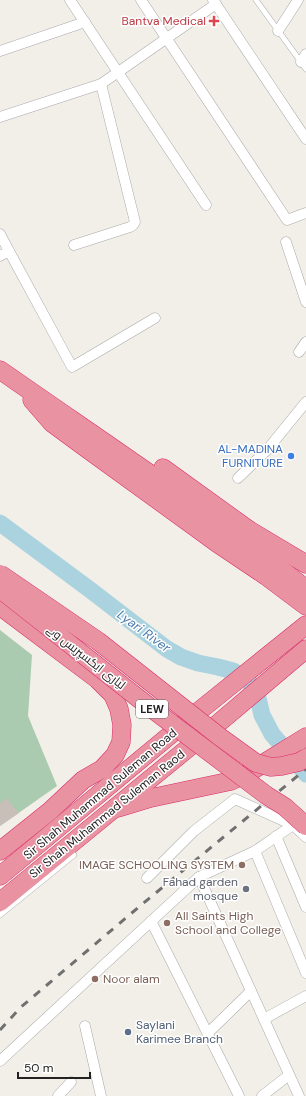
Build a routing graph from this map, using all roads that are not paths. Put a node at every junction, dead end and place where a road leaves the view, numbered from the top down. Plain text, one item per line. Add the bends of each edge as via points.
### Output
1 (70, 0) edge
2 (141, 0) edge
3 (256, 0) edge
4 (298, 0) edge
5 (216, 1) edge
6 (85, 22) junction
7 (278, 31) junction
8 (166, 38) junction
9 (0, 51) edge
10 (304, 62) edge
11 (118, 72) junction
12 (101, 84) junction
13 (1, 115) edge
14 (306, 139) edge
15 (206, 204) dead end
16 (306, 213) edge
17 (0, 234) edge
18 (286, 242) dead end
19 (74, 245) dead end
20 (9, 251) junction
21 (0, 256) edge
22 (306, 301) edge
23 (155, 318) dead end
24 (306, 342) edge
25 (299, 352) dead end
26 (6, 374) edge
27 (306, 402) edge
28 (238, 478) dead end
29 (306, 564) edge
30 (0, 574) edge
31 (306, 589) edge
32 (0, 590) edge
33 (0, 606) edge
34 (306, 606) edge
35 (306, 625) edge
36 (306, 649) edge
37 (306, 737) edge
38 (306, 758) edge
39 (111, 810) junction
40 (299, 825) edge
41 (276, 836) junction
42 (306, 837) edge
43 (68, 846) junction
44 (0, 851) edge
45 (255, 851) junction
46 (0, 876) edge
47 (199, 877) junction
48 (147, 878) dead end
49 (0, 902) edge
50 (306, 907) edge
51 (0, 915) edge
52 (150, 921) junction
53 (306, 973) edge
54 (251, 992) junction
55 (306, 996) edge
56 (264, 1019) junction
57 (85, 1026) dead end
58 (208, 1033) junction
59 (0, 1061) edge
60 (289, 1075) junction
61 (71, 1082) dead end
62 (58, 1096) edge
63 (101, 1096) edge
64 (239, 1096) edge
65 (262, 1096) edge
66 (299, 1096) edge

1 - 6 street
2 - 8 street
3 - 7 lane
4 - 7 street
5 - 8 street
5 - 14 street
6 - 9 street
6 - 11 street
7 - 10 lane
8 - 11 street
8 - 16 street via 287,220
11 - 12 street
11 - 15 street
12 - 13 street
12 - 19 street via 135,222 130,227
17 - 20 street
18 - 22 street
20 - 21 street
20 - 23 street via 72,367
24 - 25 street
26 - 29 highway via 118,437 249,530
26 - 31 highway via 116,449
26 - 34 highway via 52,422
27 - 28 street via 267,450
30 - 38 highway, LEW, bridge via 98,641 251,760 271,767 291,765
32 - 40 highway, لیاری ایکسپریس وے / LEW, bridge via 147,705 285,807
33 - 44 highway, LEW via 97,679 113,694 122,725 121,742 115,755 102,769 83,780 50,811
35 - 46 highway, Sir Shah Muhammad Suleman Road
36 - 39 highway, Sir Shah Muhammad Suleman Raod
37 - 39 highway via 231,781 151,798
39 - 43 highway, Sir Shah Muhammad Suleman Raod
40 - 41 street
40 - 42 street
40 - 48 street via 235,799 194,830
41 - 45 street
41 - 50 street
43 - 49 highway, Sir Shah Muhammad Suleman Raod
43 - 51 lane via 74,855
45 - 47 street
45 - 53 street
47 - 52 street
47 - 54 street
52 - 58 street
52 - 59 street
54 - 56 street
54 - 58 street
55 - 56 street
56 - 60 street
57 - 63 street
58 - 64 street
60 - 65 street
60 - 66 street
61 - 62 street

